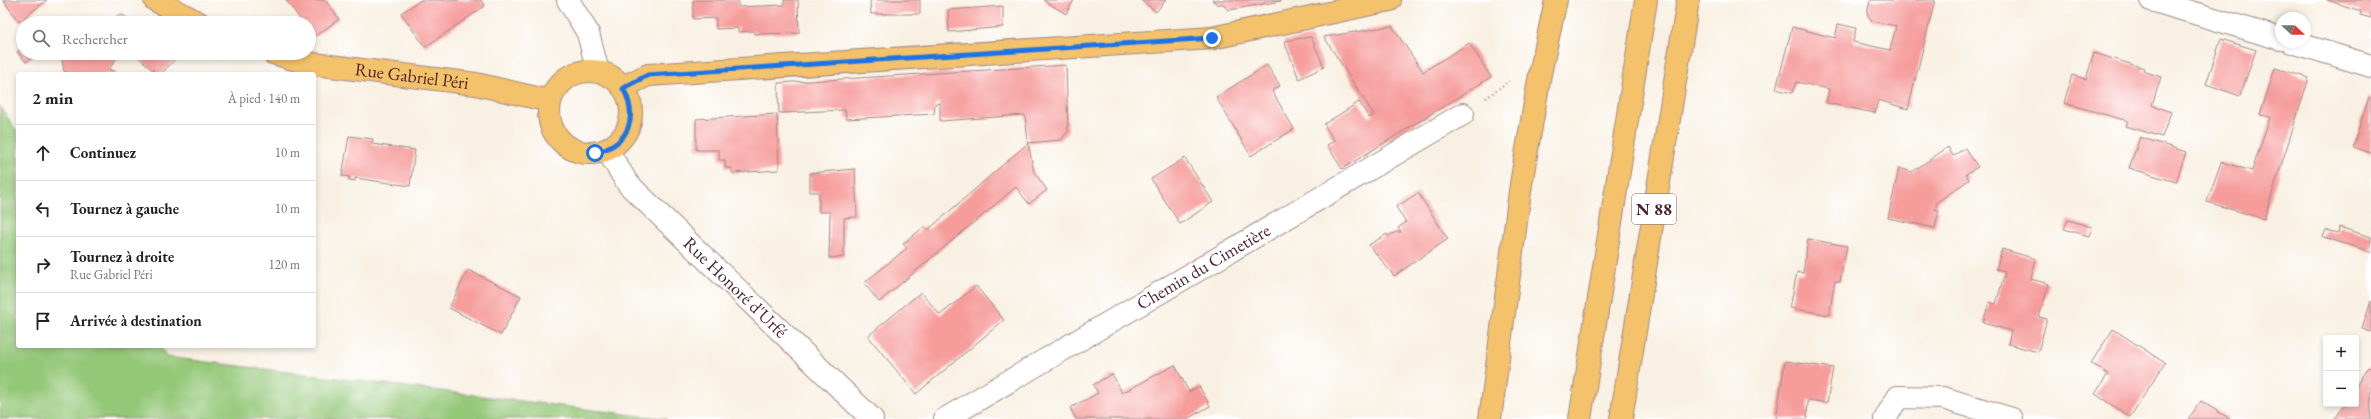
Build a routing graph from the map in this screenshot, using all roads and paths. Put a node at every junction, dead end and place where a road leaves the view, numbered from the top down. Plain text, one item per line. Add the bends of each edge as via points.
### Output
1 (155, 0) edge
2 (568, 0) edge
3 (1390, 0) edge
4 (1556, 0) edge
5 (1646, 0) edge
6 (1688, 0) edge
7 (2151, 0) edge
8 (186, 16) edge
9 (2275, 37) edge
10 (2311, 48) edge
11 (296, 60) edge
12 (2371, 66) edge
13 (598, 72) junction
14 (623, 88) junction
15 (550, 101) junction
16 (1463, 114) dead end
17 (607, 150) junction
18 (872, 419) edge
19 (945, 419) edge
20 (1490, 419) edge
21 (1580, 419) edge
22 (1621, 419) edge
23 (1885, 419) edge
24 (2012, 419) edge

1 - 8 main road
2 - 13 street via 588,33
3 - 14 main road via 1212,38 648,75
4 - 20 main road via 1521,184
5 - 21 main road, N 88
6 - 22 main road, N 88
7 - 9 street
10 - 12 street
11 - 15 main road, Rue Gabriel Péri via 476,84
13 - 14 main road via 608,75
13 - 15 main road via 586,71 564,80
14 - 17 main road via 629,98 630,123 617,144
15 - 17 main road via 550,124 563,144 584,154
16 - 19 street, Chemin du Cimetière
17 - 18 street, Rue Honoré d'Urfé via 628,184
23 - 24 street via 1898,397 1943,398

